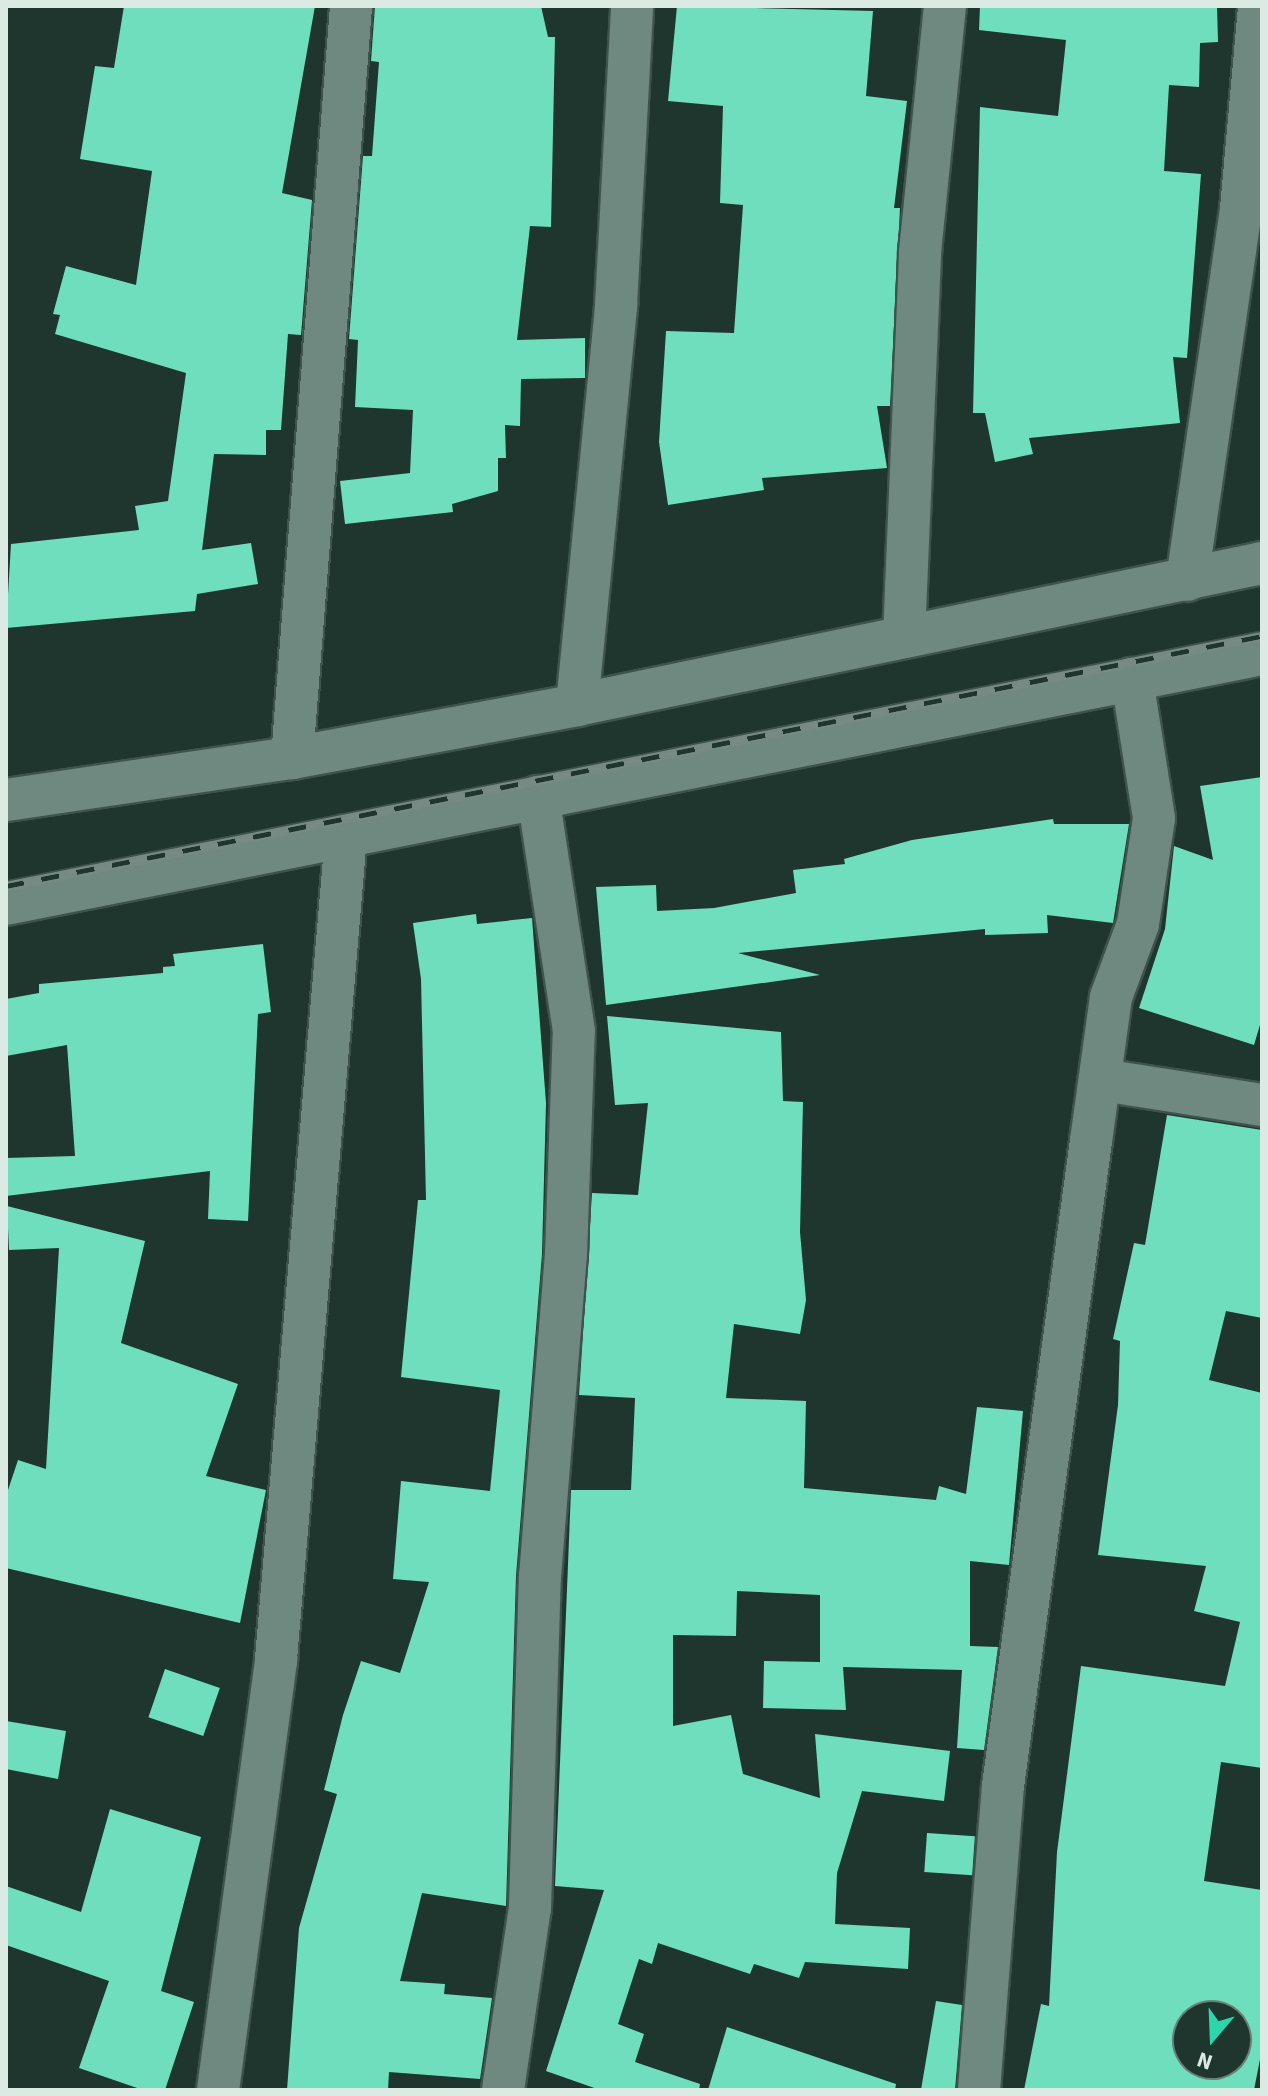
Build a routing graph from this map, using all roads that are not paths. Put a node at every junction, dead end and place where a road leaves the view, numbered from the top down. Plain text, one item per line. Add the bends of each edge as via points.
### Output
1 (351, 6) edge
2 (632, 6) edge
3 (945, 6) edge
4 (1259, 6) edge
5 (1262, 563) edge
6 (1187, 580) junction
7 (904, 637) junction
8 (1262, 654) edge
9 (1132, 679) junction
10 (577, 705) junction
11 (292, 758) junction
12 (538, 797) junction
13 (6, 800) edge
14 (346, 836) junction
15 (6, 904) edge
16 (1102, 1080) junction
17 (1262, 1105) edge
18 (218, 2090) edge
19 (503, 2090) edge
20 (979, 2090) edge

1 - 11 street
2 - 10 street via 616,305
3 - 7 street via 920,252
4 - 6 street via 1241,209
5 - 6 street
6 - 7 street
7 - 10 street
8 - 9 street
9 - 12 street
9 - 16 street via 1154,818 1138,924 1111,997
10 - 11 street
11 - 13 street
12 - 14 street
12 - 19 street via 574,1031 566,1255 540,1577 530,1908
14 - 15 street
14 - 18 street via 276,1659
16 - 17 street
16 - 20 street via 1003,1786

